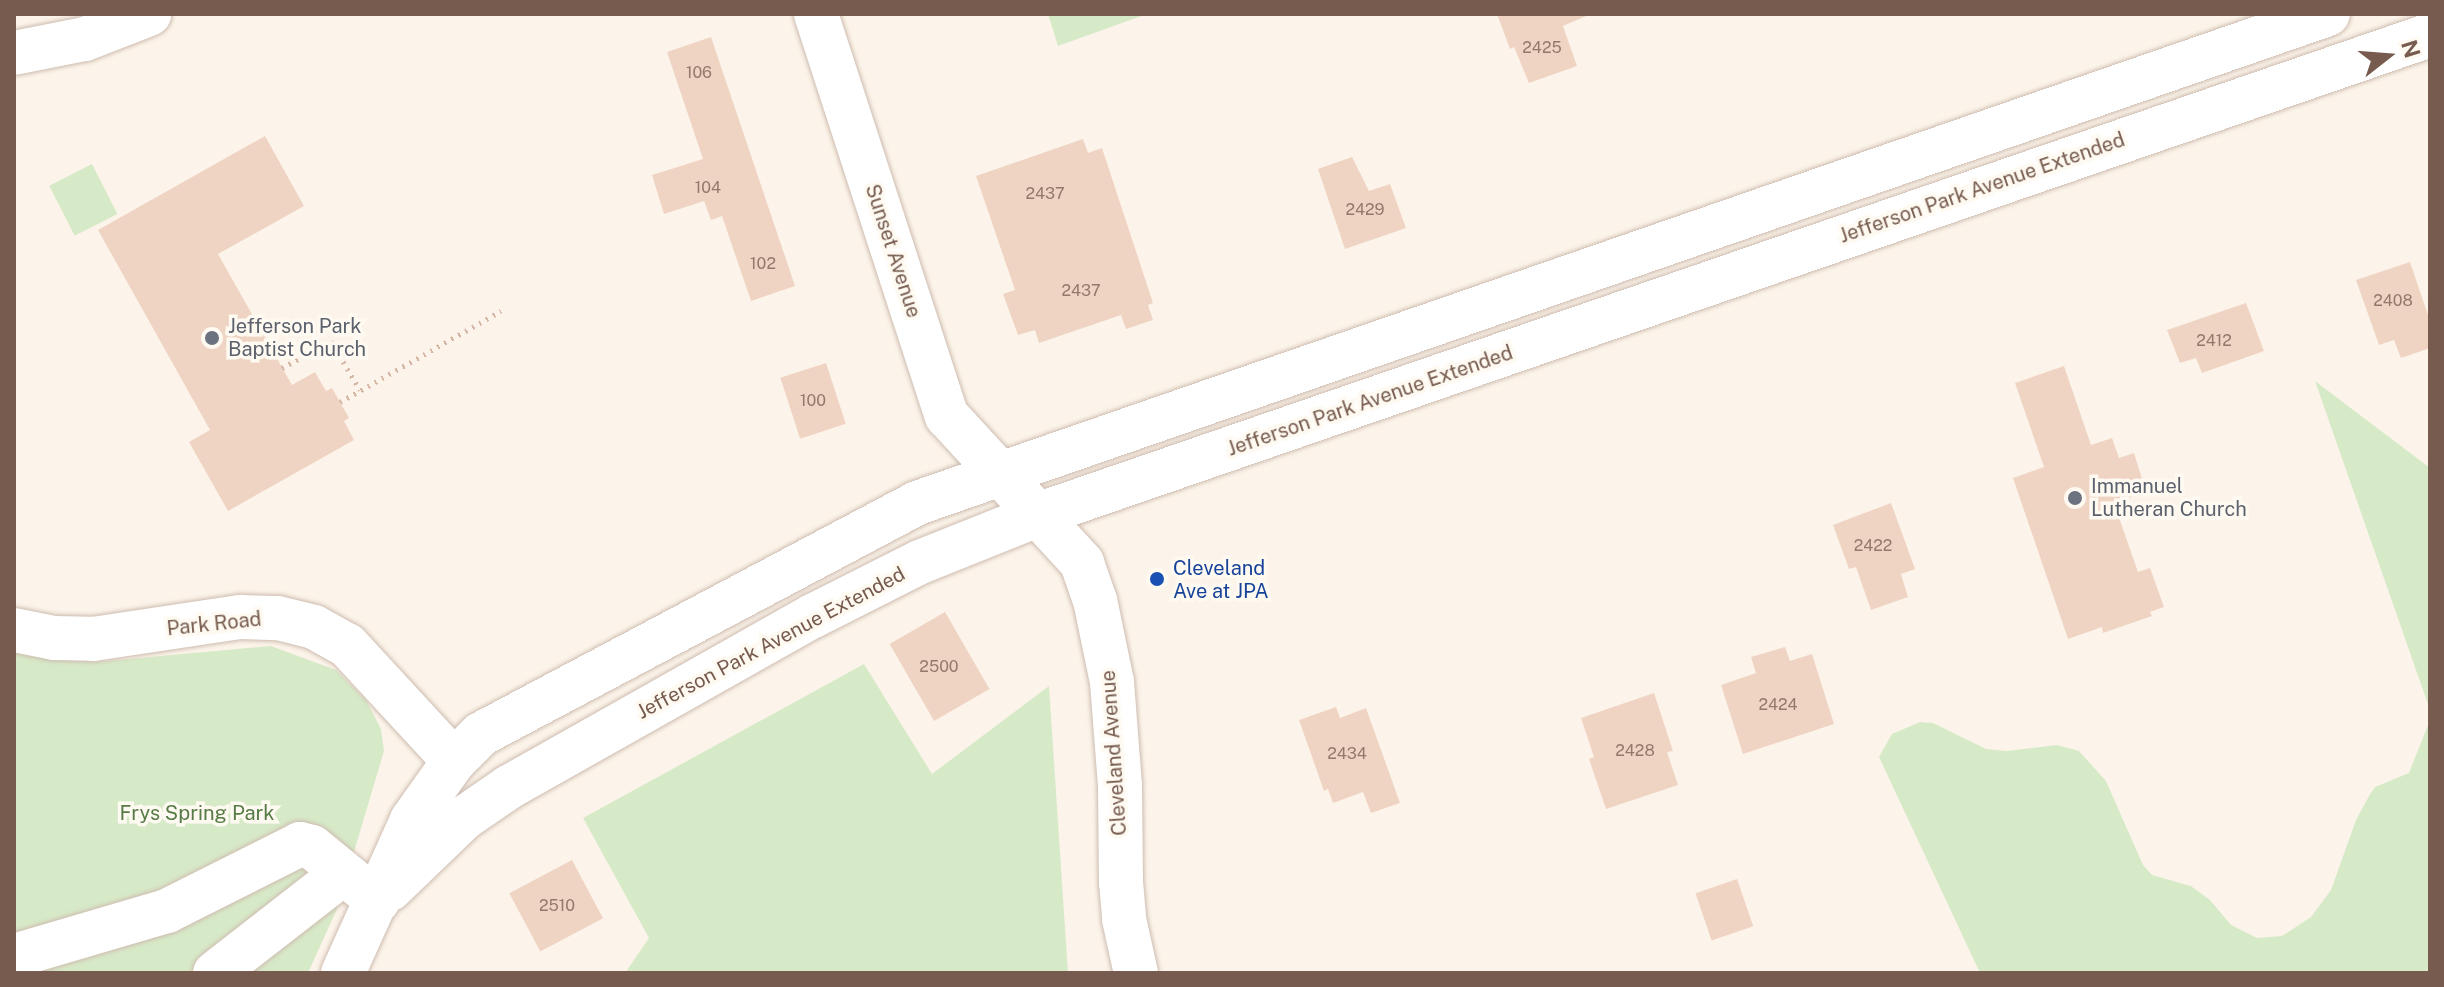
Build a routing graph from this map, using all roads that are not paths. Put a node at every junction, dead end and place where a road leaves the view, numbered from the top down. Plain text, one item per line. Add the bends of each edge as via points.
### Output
1 (149, 14) edge
2 (816, 14) edge
3 (2328, 14) edge
4 (2430, 35) edge
5 (14, 53) edge
6 (2038, 113) junction
7 (2055, 162) junction
8 (998, 473) junction
9 (1040, 514) junction
10 (14, 630) edge
11 (454, 761) junction
12 (342, 874) junction
13 (378, 901) junction
14 (14, 956) edge
15 (215, 973) edge
16 (343, 973) edge
17 (1136, 973) edge

1 - 5 street via 85,39
2 - 8 street, Sunset Avenue via 947,416
3 - 6 street, Jefferson Park Avenue Extended
4 - 7 street, Jefferson Park Avenue Extended
6 - 7 street
6 - 8 street, Jefferson Park Avenue Extended
7 - 9 street, Jefferson Park Avenue Extended
8 - 9 street, Cleveland Avenue
8 - 11 street, Jefferson Park Avenue Extended via 917,503 524,709 481,734
9 - 13 street, Jefferson Park Avenue Extended via 920,562 813,616 509,787 464,818
9 - 17 street, Cleveland Avenue via 1082,563 1098,613 1112,682 1123,907
10 - 11 street, Park Road via 93,639 241,617 278,618 314,627 347,645
11 - 13 street, Jefferson Park Avenue Extended via 412,820
12 - 13 street
12 - 14 street via 312,847 300,844 167,911
12 - 15 street
13 - 16 street, Jefferson Park Avenue Extended

